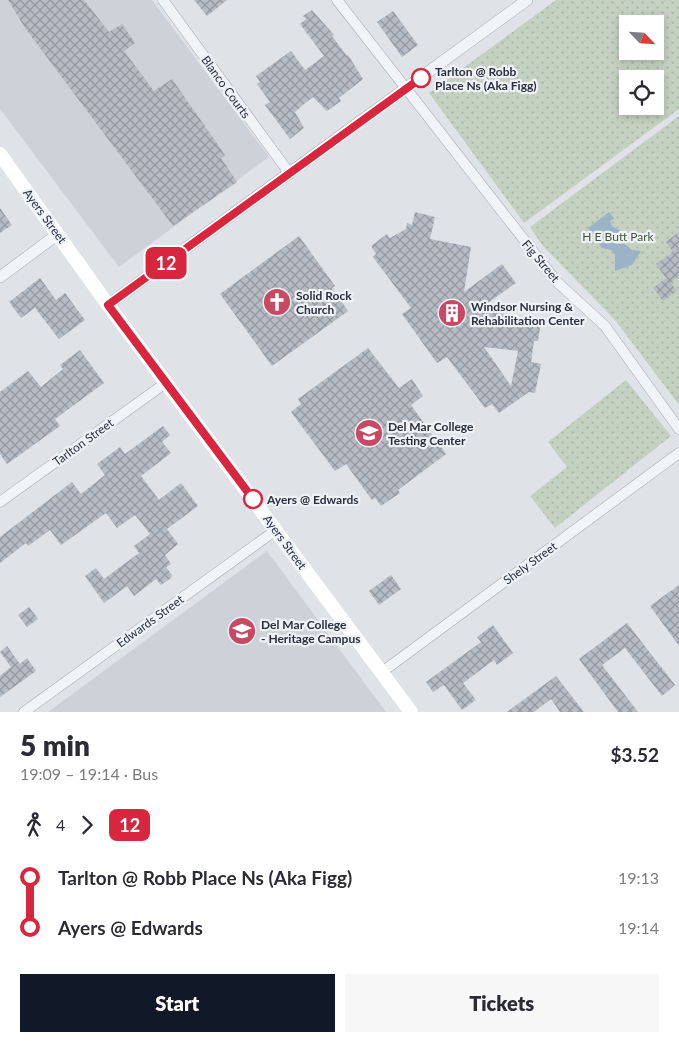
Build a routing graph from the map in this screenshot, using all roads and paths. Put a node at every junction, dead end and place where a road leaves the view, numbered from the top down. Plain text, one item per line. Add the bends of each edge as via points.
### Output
1 (163, 0) edge
2 (338, 0) edge
3 (527, 0) edge
4 (406, 89) junction
5 (0, 154) edge
6 (290, 174) junction
7 (58, 234) junction
8 (0, 277) edge
9 (108, 305) junction
10 (167, 382) junction
11 (679, 429) edge
12 (679, 453) edge
13 (0, 502) edge
14 (276, 530) junction
15 (382, 672) junction
16 (24, 712) edge
17 (411, 712) edge

1 - 6 street, Blanco Courts
2 - 4 street, Fig Street
3 - 4 street
4 - 6 street
4 - 11 street, Fig Street via 557,282 605,326
5 - 7 main road, Ayers Street
6 - 9 street
7 - 8 street
7 - 9 main road, Ayers Street
9 - 10 main road, Ayers Street
10 - 13 street, Tarlton Street
10 - 14 main road, Ayers Street
12 - 15 street, Shely Street
14 - 15 main road, Ayers Street
14 - 16 street, Edwards Street
15 - 17 main road, Ayers Street

